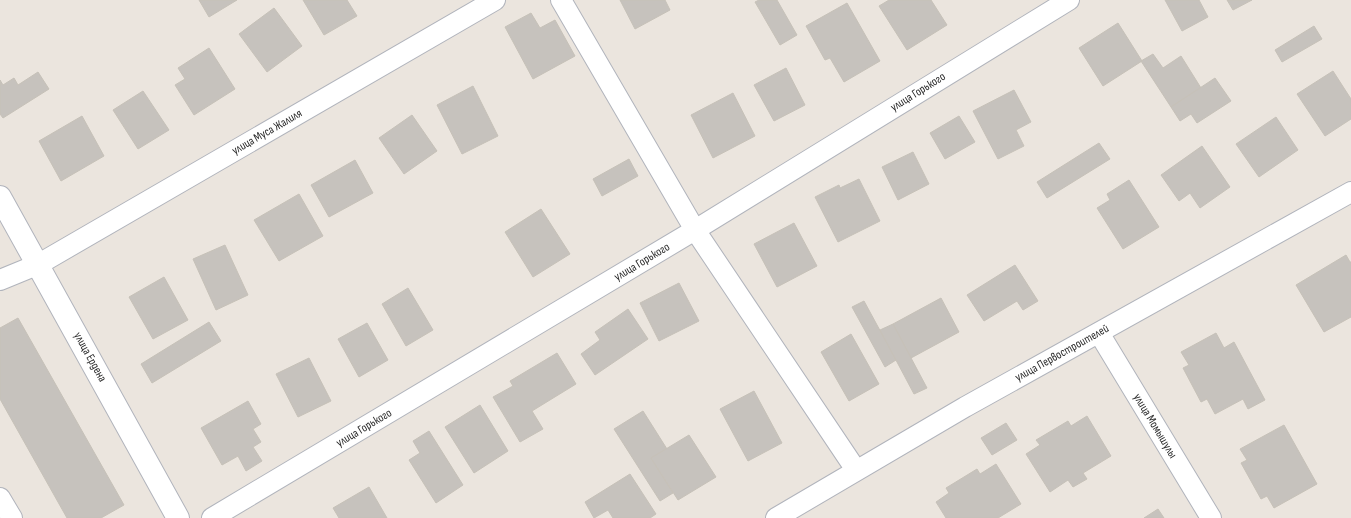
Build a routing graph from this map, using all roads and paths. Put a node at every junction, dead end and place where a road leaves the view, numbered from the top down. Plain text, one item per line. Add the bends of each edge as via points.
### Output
1 (495, 0) edge
2 (561, 0) edge
3 (1069, 0) edge
4 (1351, 192) edge
5 (0, 197) edge
6 (695, 230) junction
7 (39, 264) junction
8 (0, 280) edge
9 (1099, 333) junction
10 (856, 470) junction
11 (0, 498) edge
12 (12, 518) edge
13 (178, 518) edge
14 (212, 518) edge
15 (776, 518) edge
16 (1211, 518) edge

1 - 7 street, улица Муса Жалиля
2 - 6 street
3 - 6 street, улица Горького
4 - 9 street, улица Первостроителей
5 - 7 street, улица Ердена
6 - 10 street
6 - 14 street, улица Горького
7 - 8 street, улица Муса Жалиля
7 - 13 street, улица Ердена
9 - 10 street, улица Первостроителей
9 - 16 street, улица Момышулы
10 - 15 street, улица Первостроителей
11 - 12 street

